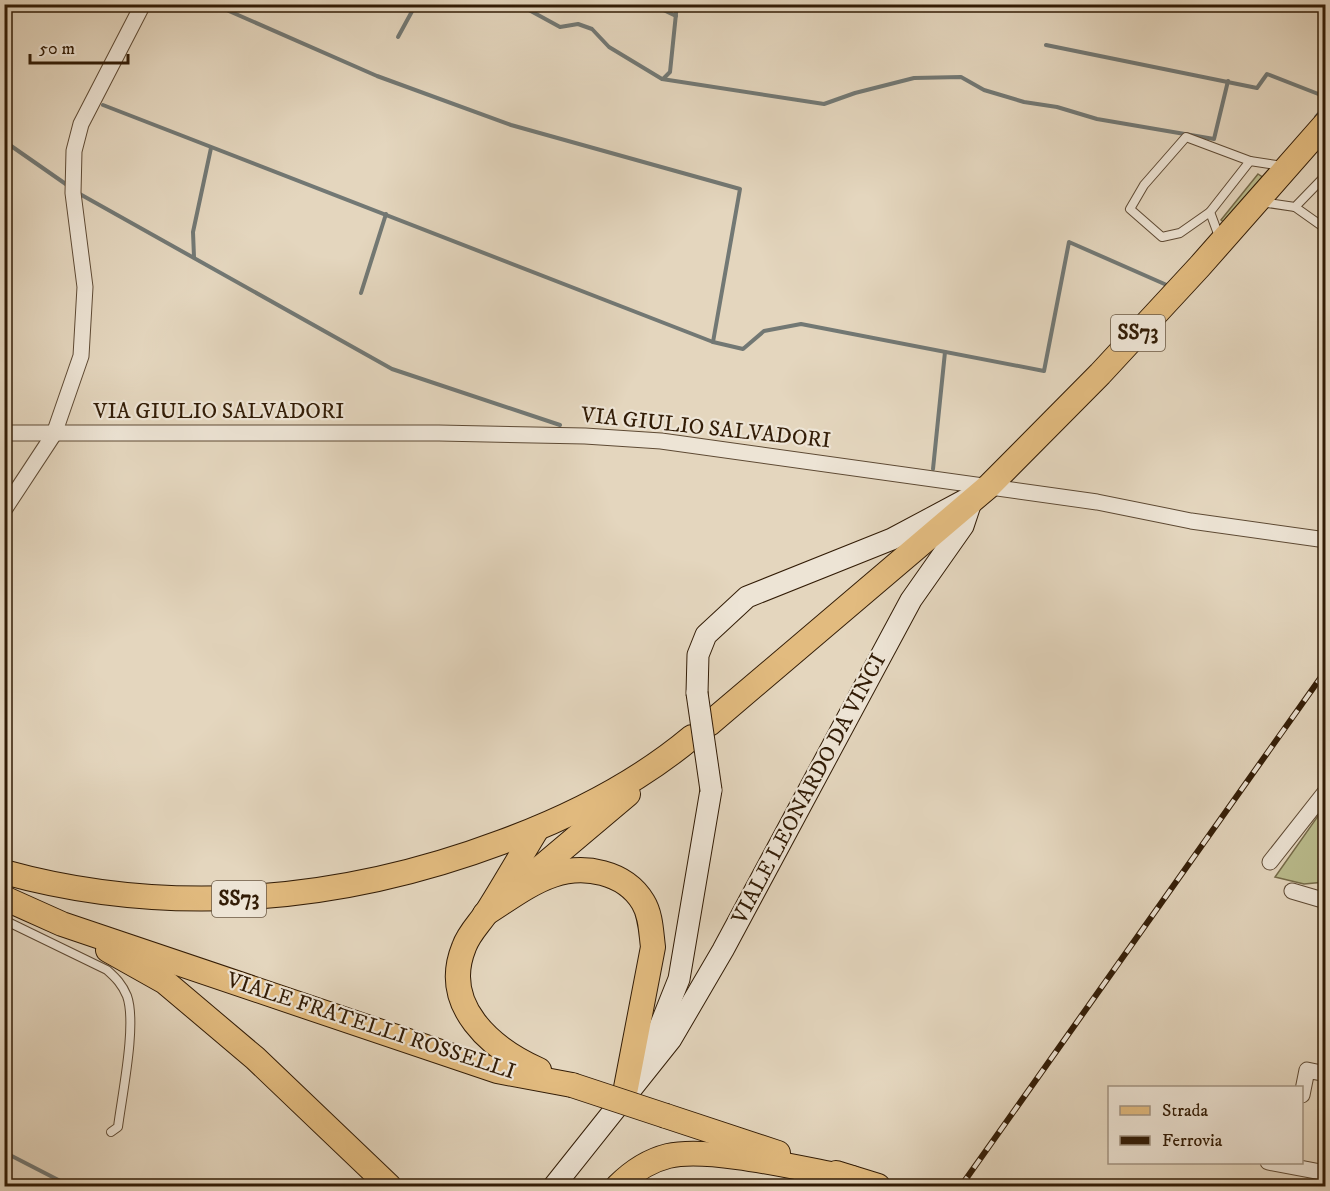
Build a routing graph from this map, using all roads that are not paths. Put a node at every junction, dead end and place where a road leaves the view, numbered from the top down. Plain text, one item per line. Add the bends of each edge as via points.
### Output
1 (143, 4) edge
2 (1325, 123) edge
3 (1250, 162) junction
4 (1287, 167) junction
5 (1326, 175) edge
6 (1257, 201) junction
7 (1294, 207) junction
8 (1210, 212) junction
9 (1326, 229) edge
10 (1221, 243) junction
11 (4, 433) edge
12 (54, 434) junction
13 (981, 494) junction
14 (4, 510) edge
15 (1326, 540) edge
16 (671, 755) junction
17 (1326, 791) edge
18 (537, 829) junction
19 (549, 859) junction
20 (1270, 862) dead end
21 (4, 872) edge
22 (1292, 891) dead end
23 (4, 898) edge
24 (1326, 901) edge
25 (485, 914) junction
26 (4, 920) edge
27 (62, 924) junction
28 (1326, 1074) edge
29 (644, 1075) junction
30 (572, 1085) junction
31 (1303, 1090) edge
32 (624, 1098) junction
33 (111, 1132) dead end
34 (1287, 1164) edge
35 (1326, 1173) edge
36 (852, 1178) junction
37 (389, 1186) edge
38 (554, 1186) edge
39 (618, 1186) edge
40 (878, 1186) edge

1 - 12 street via 81,124 74,151 73,193 86,287 82,344
2 - 4 main road, SS73
3 - 4 lane
3 - 8 lane
3 - 8 lane via 1186,137 1144,185 1130,209 1162,237 1180,233
4 - 6 main road, SS73
5 - 7 lane
6 - 7 lane
6 - 10 main road, SS73
7 - 9 lane
8 - 10 lane
10 - 13 main road, SS73 via 1100,374
11 - 12 street, VIA GIULIO SALVADORI
12 - 13 street, VIA GIULIO SALVADORI via 585,436 661,441
12 - 14 street
13 - 15 street, VIA GIULIO SALVADORI via 1097,502 1191,521
13 - 16 main road, SS73
13 - 29 main road, VIALE LEONARDO DA VINCI via 911,600 699,994
13 - 29 main road, VIALE LEONARDO DA VINCI, bridge via 948,507 892,539 747,597 706,635 698,655 697,693 711,790 679,979 649,1051
16 - 18 main road, SS73
16 - 19 main road
17 - 20 street
18 - 19 main road via 547,841
18 - 21 main road, SS73 via 414,871 303,893 239,899 186,900 77,890
18 - 25 main road
19 - 25 main road
22 - 24 street
23 - 27 main road, VIALE FRATELLI ROSSELLI
25 - 30 main road via 460,959 459,984 472,1018 488,1041 500,1050
25 - 32 main road via 553,875 574,870 599,871 625,882 643,902 651,923 653,946
26 - 33 lane via 107,970 128,998 131,1018 118,1127
27 - 30 main road, VIALE FRATELLI ROSSELLI via 497,1071
27 - 37 main road via 165,982 255,1058
28 - 31 street via 1307,1070
29 - 32 main road, VIALE LEONARDO DA VINCI
30 - 36 main road, VIALE FRATELLI ROSSELLI, bridge
32 - 38 main road, VIALE LEONARDO DA VINCI
34 - 35 street
36 - 39 main road via 693,1154 652,1162
36 - 40 main road, VIALE FRATELLI ROSSELLI

